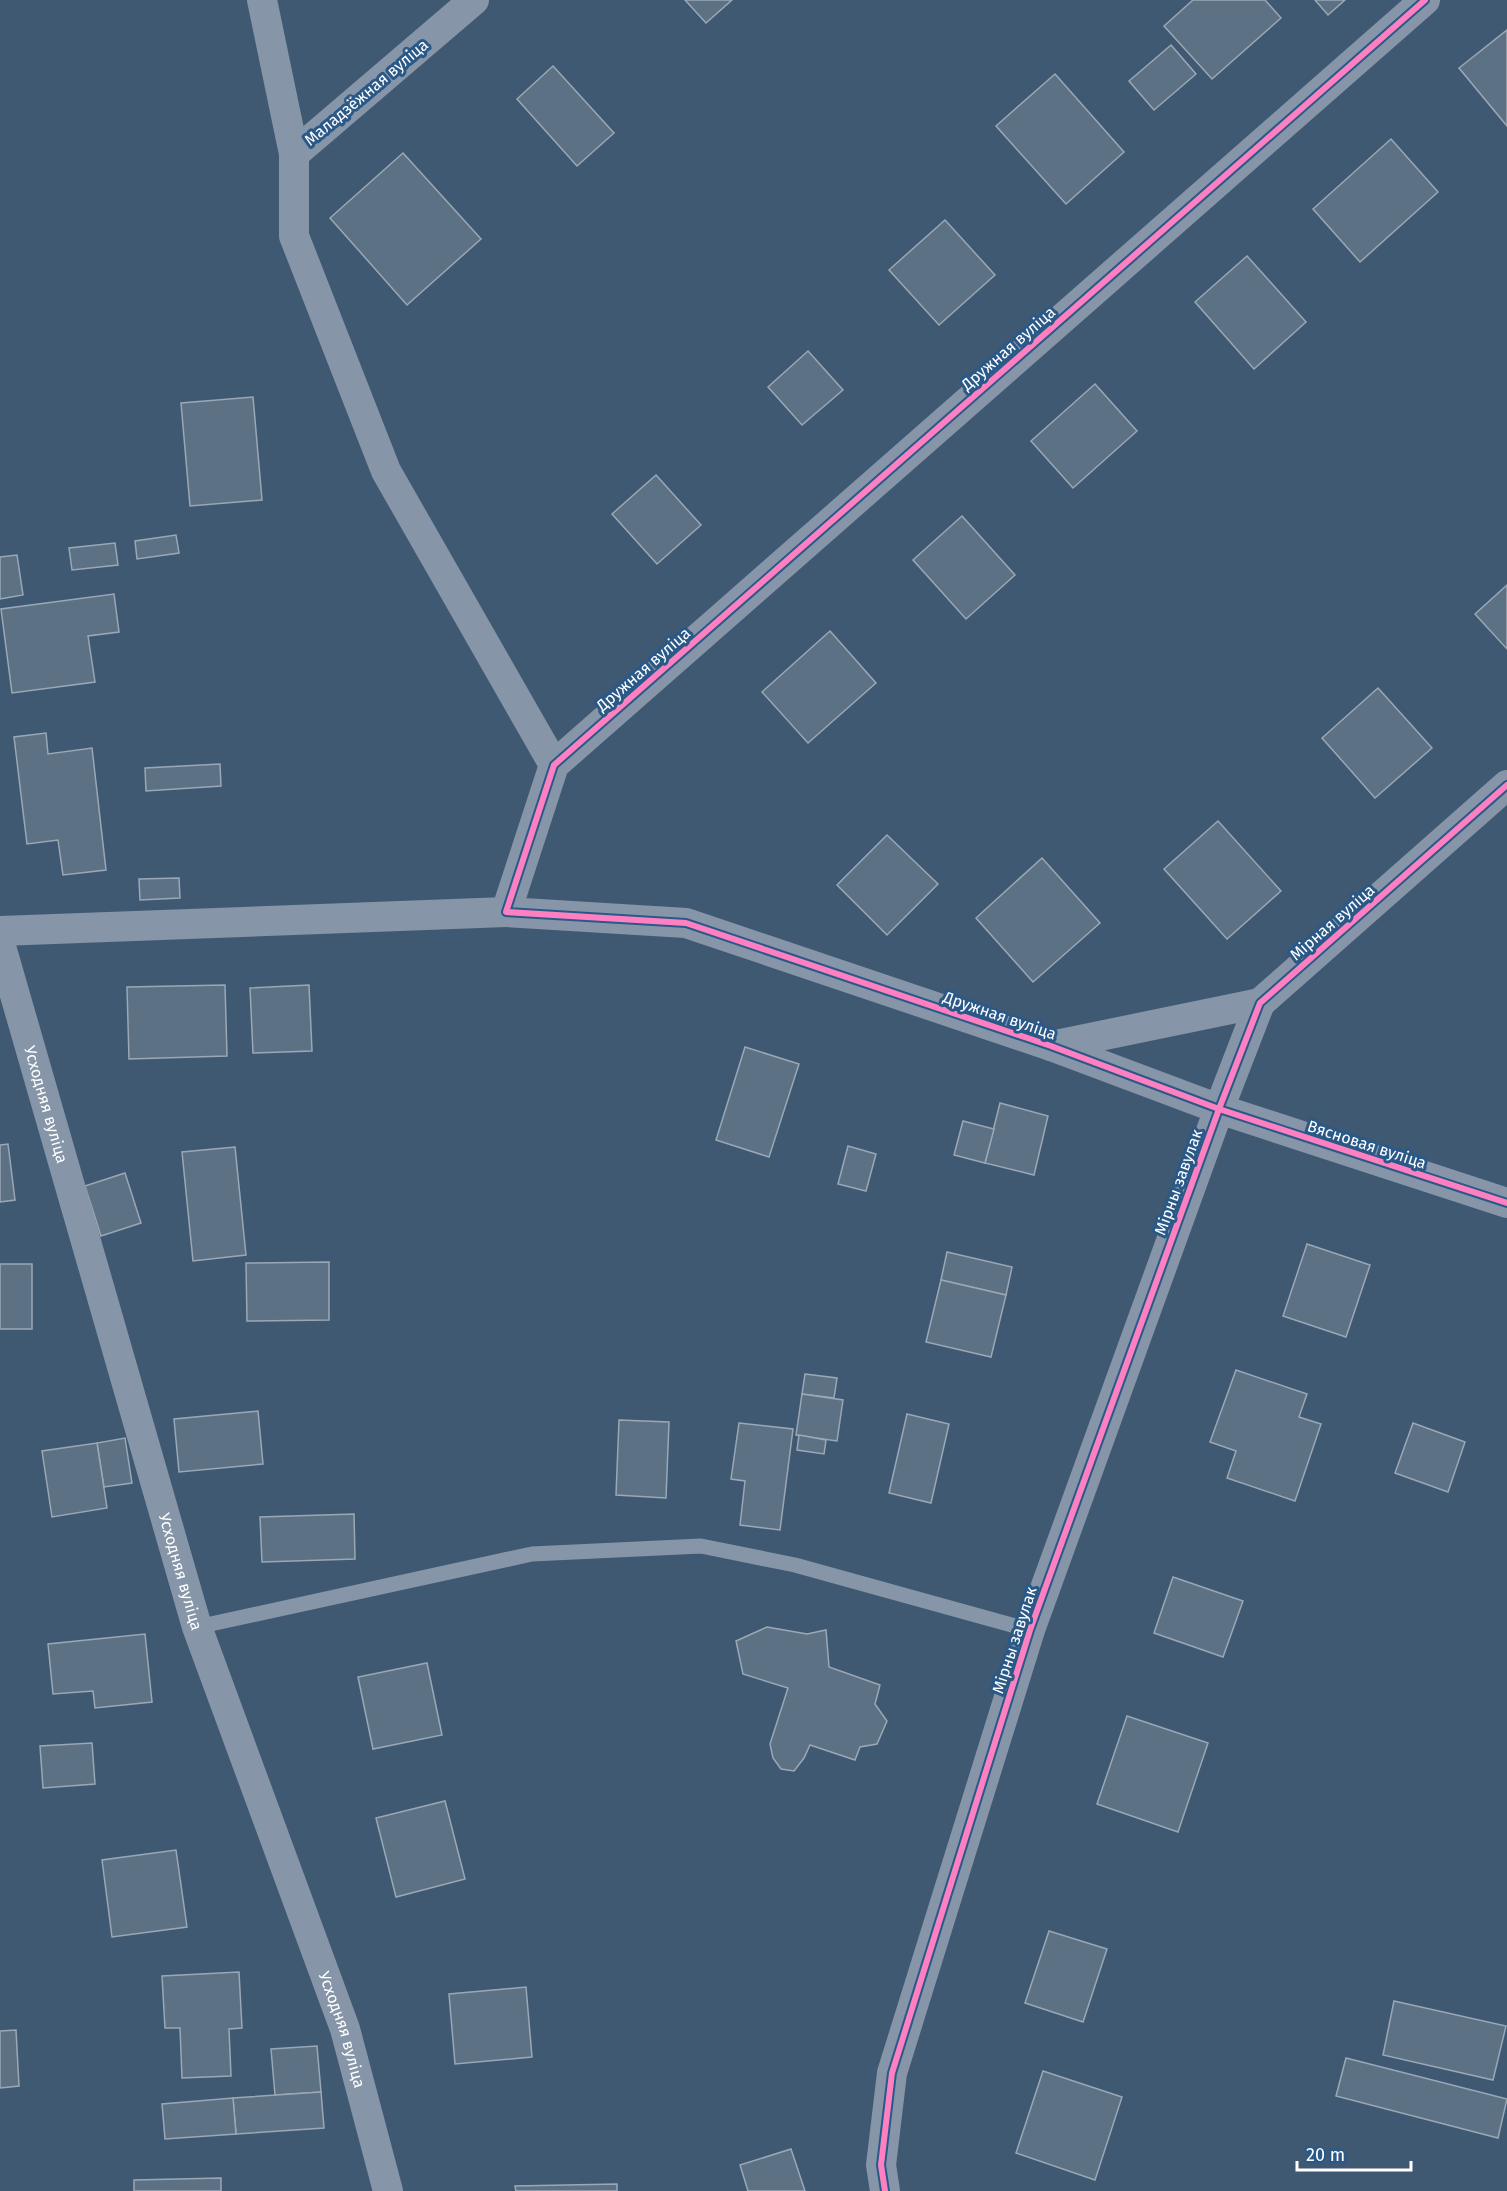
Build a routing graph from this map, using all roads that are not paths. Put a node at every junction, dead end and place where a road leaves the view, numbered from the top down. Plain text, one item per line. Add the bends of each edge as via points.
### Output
1 (262, 0) edge
2 (474, 0) edge
3 (1425, 0) edge
4 (294, 154) junction
5 (554, 765) junction
6 (1507, 785) edge
7 (506, 912) junction
8 (0, 931) edge
9 (0, 942) edge
10 (1260, 1003) junction
11 (1051, 1046) junction
12 (1219, 1109) junction
13 (1507, 1203) edge
14 (197, 1627) junction
15 (1030, 1630) junction
16 (388, 2191) edge
17 (885, 2191) edge

1 - 4 street
2 - 4 street, Маладзёжная вуліца
3 - 5 street, Дружная вуліца
4 - 5 street, Маладзёжная вуліца via 294,237 386,471
5 - 7 street
6 - 10 street, Мірная вуліца
7 - 8 street
7 - 11 street, Дружная вуліца via 686,923
9 - 14 street, Усходняя вуліца
10 - 11 street
10 - 12 street, Мірная вуліца
11 - 12 street, Дружная вуліца
12 - 13 street, Вясновая вуліца
12 - 15 street, Мірны завулак
14 - 15 lane via 532,1554 701,1545 795,1566
14 - 16 street, Усходняя вуліца via 345,2029
15 - 17 street, Мірны завулак via 892,2073 881,2164

